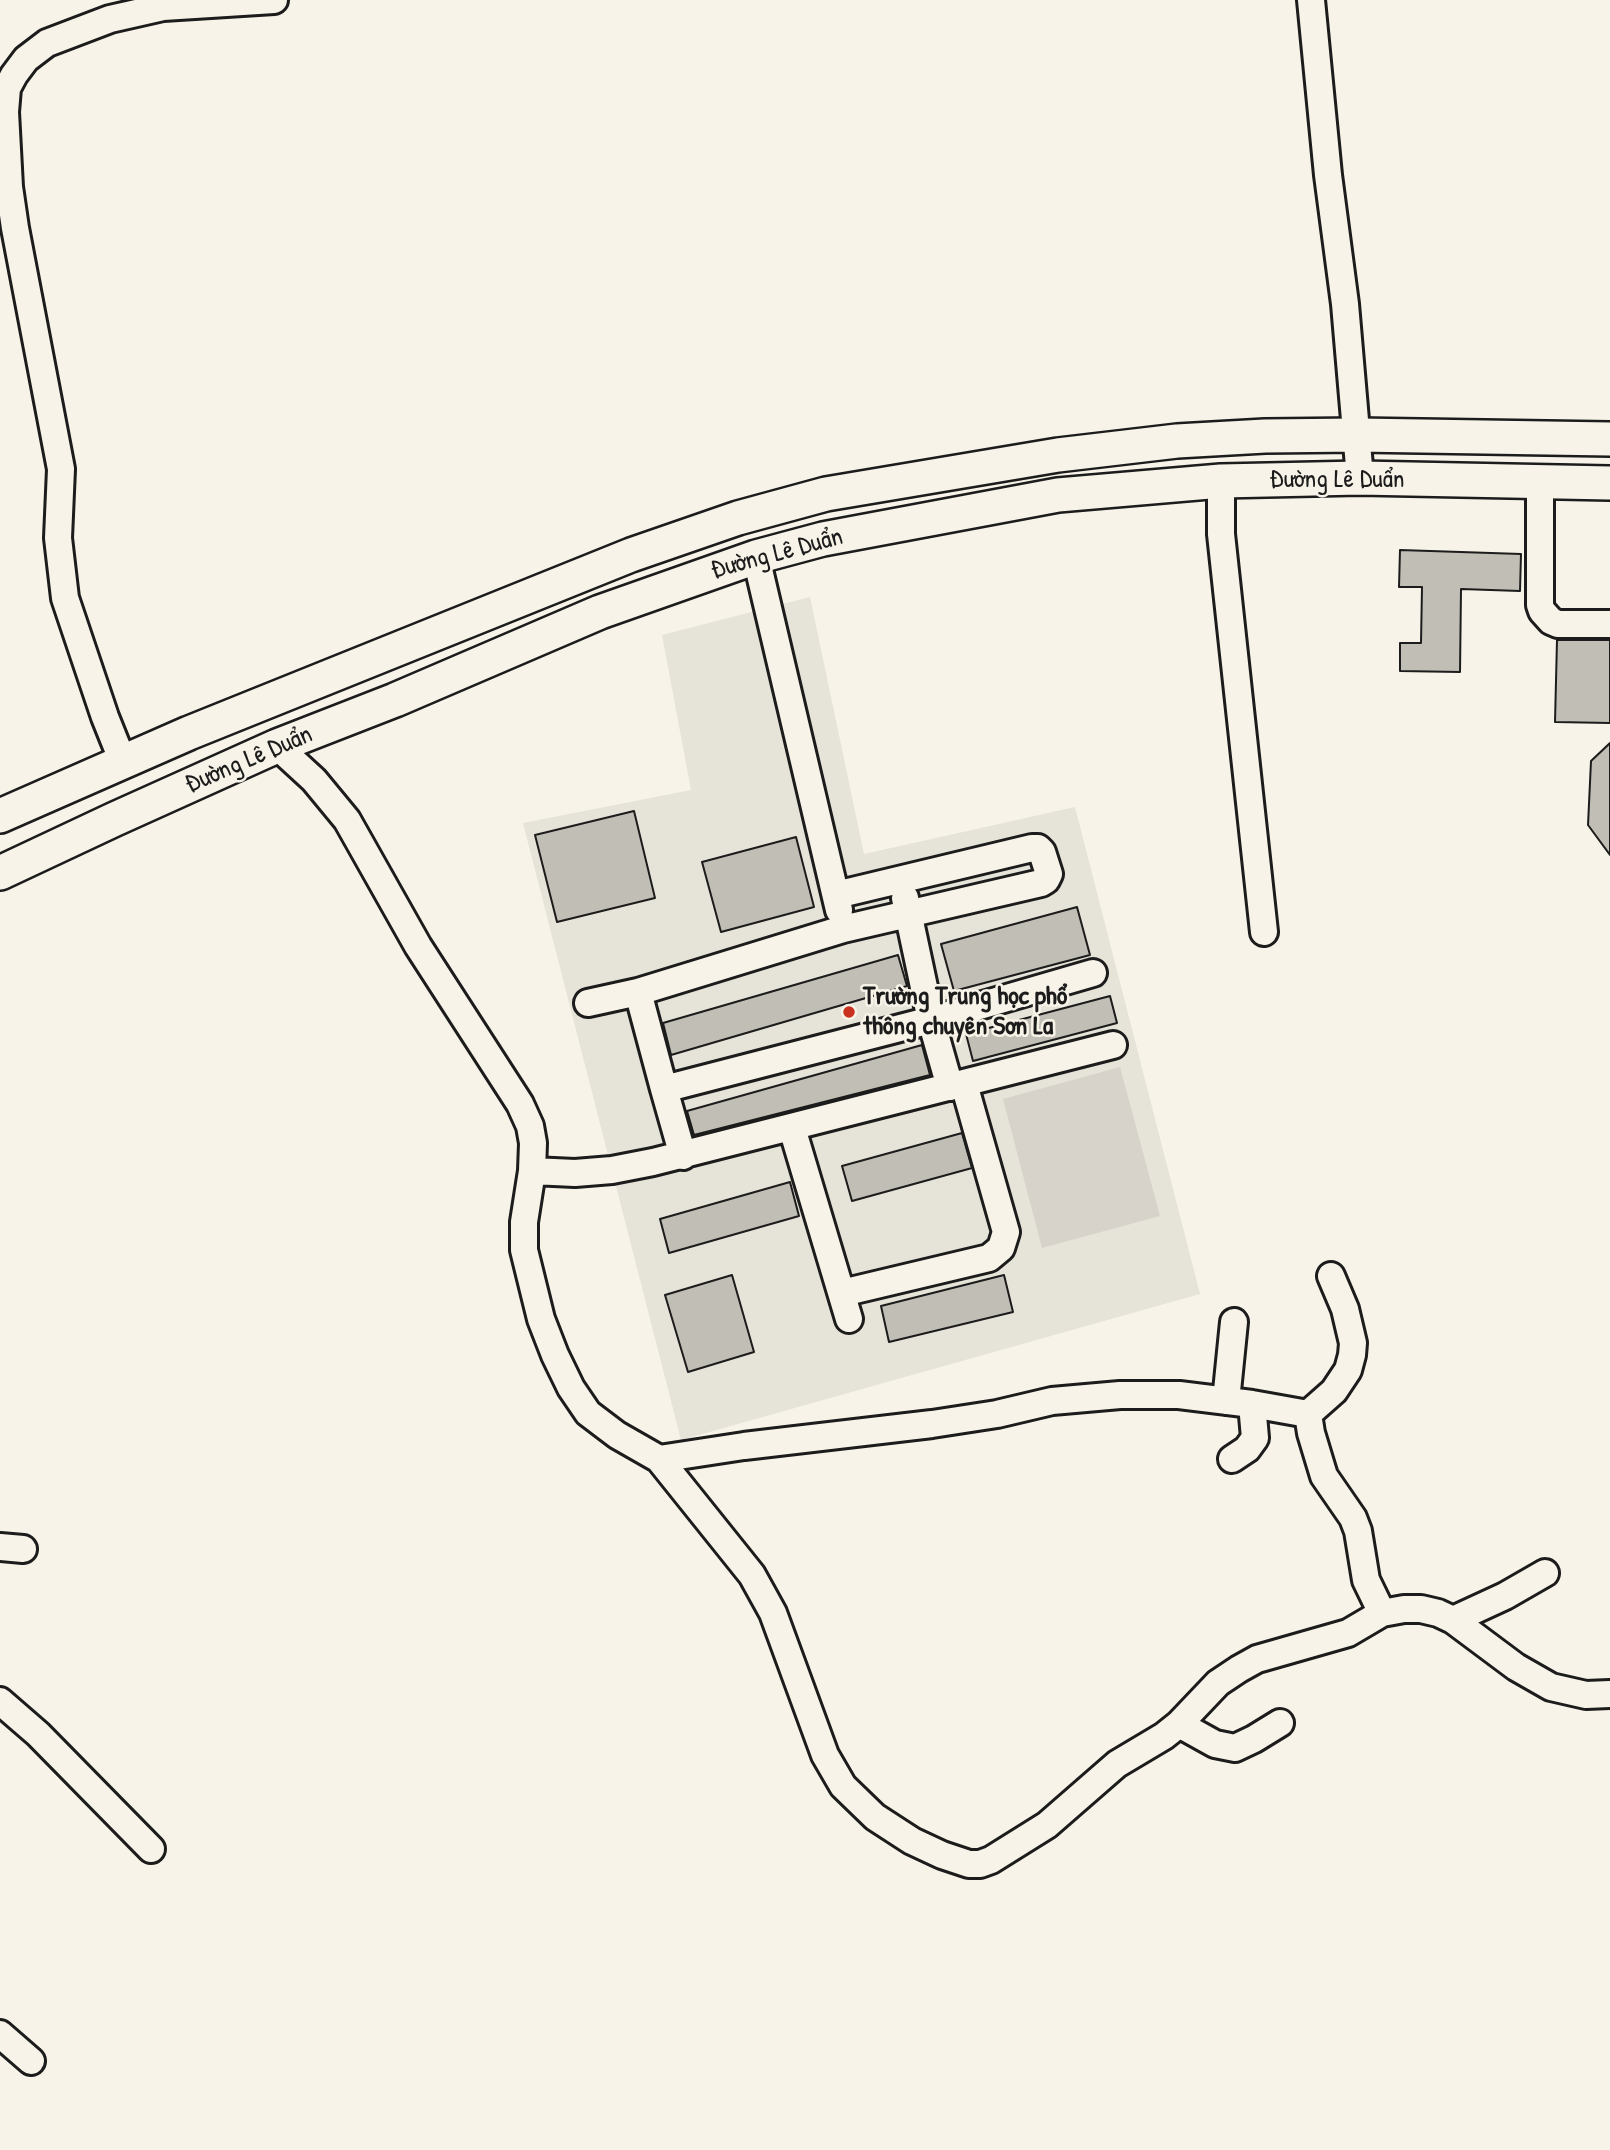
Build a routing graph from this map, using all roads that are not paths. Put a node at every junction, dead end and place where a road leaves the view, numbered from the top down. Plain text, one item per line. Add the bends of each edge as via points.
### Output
1 (274, 0) edge
2 (1311, 0) edge
3 (1358, 435) junction
4 (1610, 439) edge
5 (1360, 478) junction
6 (1221, 481) junction
7 (1539, 482) junction
8 (1610, 483) edge
9 (756, 557) junction
10 (1610, 624) edge
11 (189, 733) junction
12 (277, 746) junction
13 (123, 762) junction
14 (207, 778) junction
15 (0, 816) edge
16 (973, 863) junction
17 (0, 873) edge
18 (900, 880) junction
19 (836, 895) junction
20 (981, 897) junction
21 (908, 914) junction
22 (843, 929) junction
23 (1264, 932) dead end
24 (1093, 973) dead end
25 (638, 992) junction
26 (588, 1003) dead end
27 (931, 1020) junction
28 (1113, 1045) dead end
29 (957, 1085) junction
30 (664, 1089) junction
31 (792, 1128) junction
32 (683, 1156) junction
33 (532, 1171) junction
34 (1331, 1276) dead end
35 (842, 1293) junction
36 (849, 1319) dead end
37 (1234, 1322) dead end
38 (1226, 1401) junction
39 (1252, 1404) junction
40 (1308, 1414) junction
41 (659, 1459) junction
42 (1232, 1459) dead end
43 (1545, 1573) dead end
44 (1382, 1613) junction
45 (1453, 1620) junction
46 (1610, 1694) edge
47 (0, 1701) edge
48 (1280, 1723) dead end
49 (1179, 1724) junction
50 (151, 1849) dead end
51 (0, 2034) edge
52 (31, 2061) dead end

1 - 13 street via 163,7 110,19 47,43 26,59 8,89 5,112 11,197 61,469 58,538 65,598
2 - 3 street
3 - 4 main road, Đường Lê Duẩn
3 - 5 street
3 - 11 main road, Đường Lê Duẩn via 1177,441 1045,457 826,494 631,555
5 - 6 main road, Đường Lê Duẩn
5 - 7 main road, Đường Lê Duẩn
6 - 9 main road, Đường Lê Duẩn via 1058,495 823,539
6 - 23 street via 1221,534
7 - 8 main road, Đường Lê Duẩn
7 - 10 street via 1542,611 1558,624
9 - 12 main road, Đường Lê Duẩn via 600,611
9 - 19 street
11 - 13 main road, Đường Lê Duẩn
11 - 14 main road
12 - 14 main road, Đường Lê Duẩn
12 - 33 street via 314,780 347,820 418,946 520,1104 530,1126
13 - 15 main road, Đường Lê Duẩn
14 - 17 main road, Đường Lê Duẩn
16 - 18 street
16 - 20 street
16 - 20 street via 1035,848 1042,852 1049,874 1041,883
18 - 19 street
18 - 21 street
19 - 22 street
20 - 21 street
21 - 22 street
21 - 27 street
22 - 25 street
24 - 27 street
25 - 26 street
25 - 30 street
27 - 29 street
27 - 30 street
28 - 29 street
29 - 31 street
29 - 35 street via 1006,1232 1001,1248 989,1258
30 - 32 street
31 - 32 street
31 - 35 street
32 - 33 street via 612,1170
33 - 41 street via 524,1250 555,1355 588,1413
34 - 40 street via 1345,1309 1352,1354 1334,1391
35 - 36 street
37 - 38 street
38 - 39 street
38 - 41 street via 1179,1395 1082,1397 932,1424
39 - 40 street
39 - 42 street via 1255,1438
40 - 44 street via 1324,1476 1353,1518 1366,1580
41 - 49 street via 752,1575 773,1613 825,1755 843,1786 875,1817 912,1841 969,1864 991,1860 1046,1825 1117,1764
43 - 45 street
44 - 45 street via 1421,1609
44 - 49 street via 1348,1633 1257,1659 1218,1683
45 - 46 street via 1542,1683 1567,1692
47 - 50 street
48 - 49 street via 1235,1748 1215,1744
51 - 52 street

